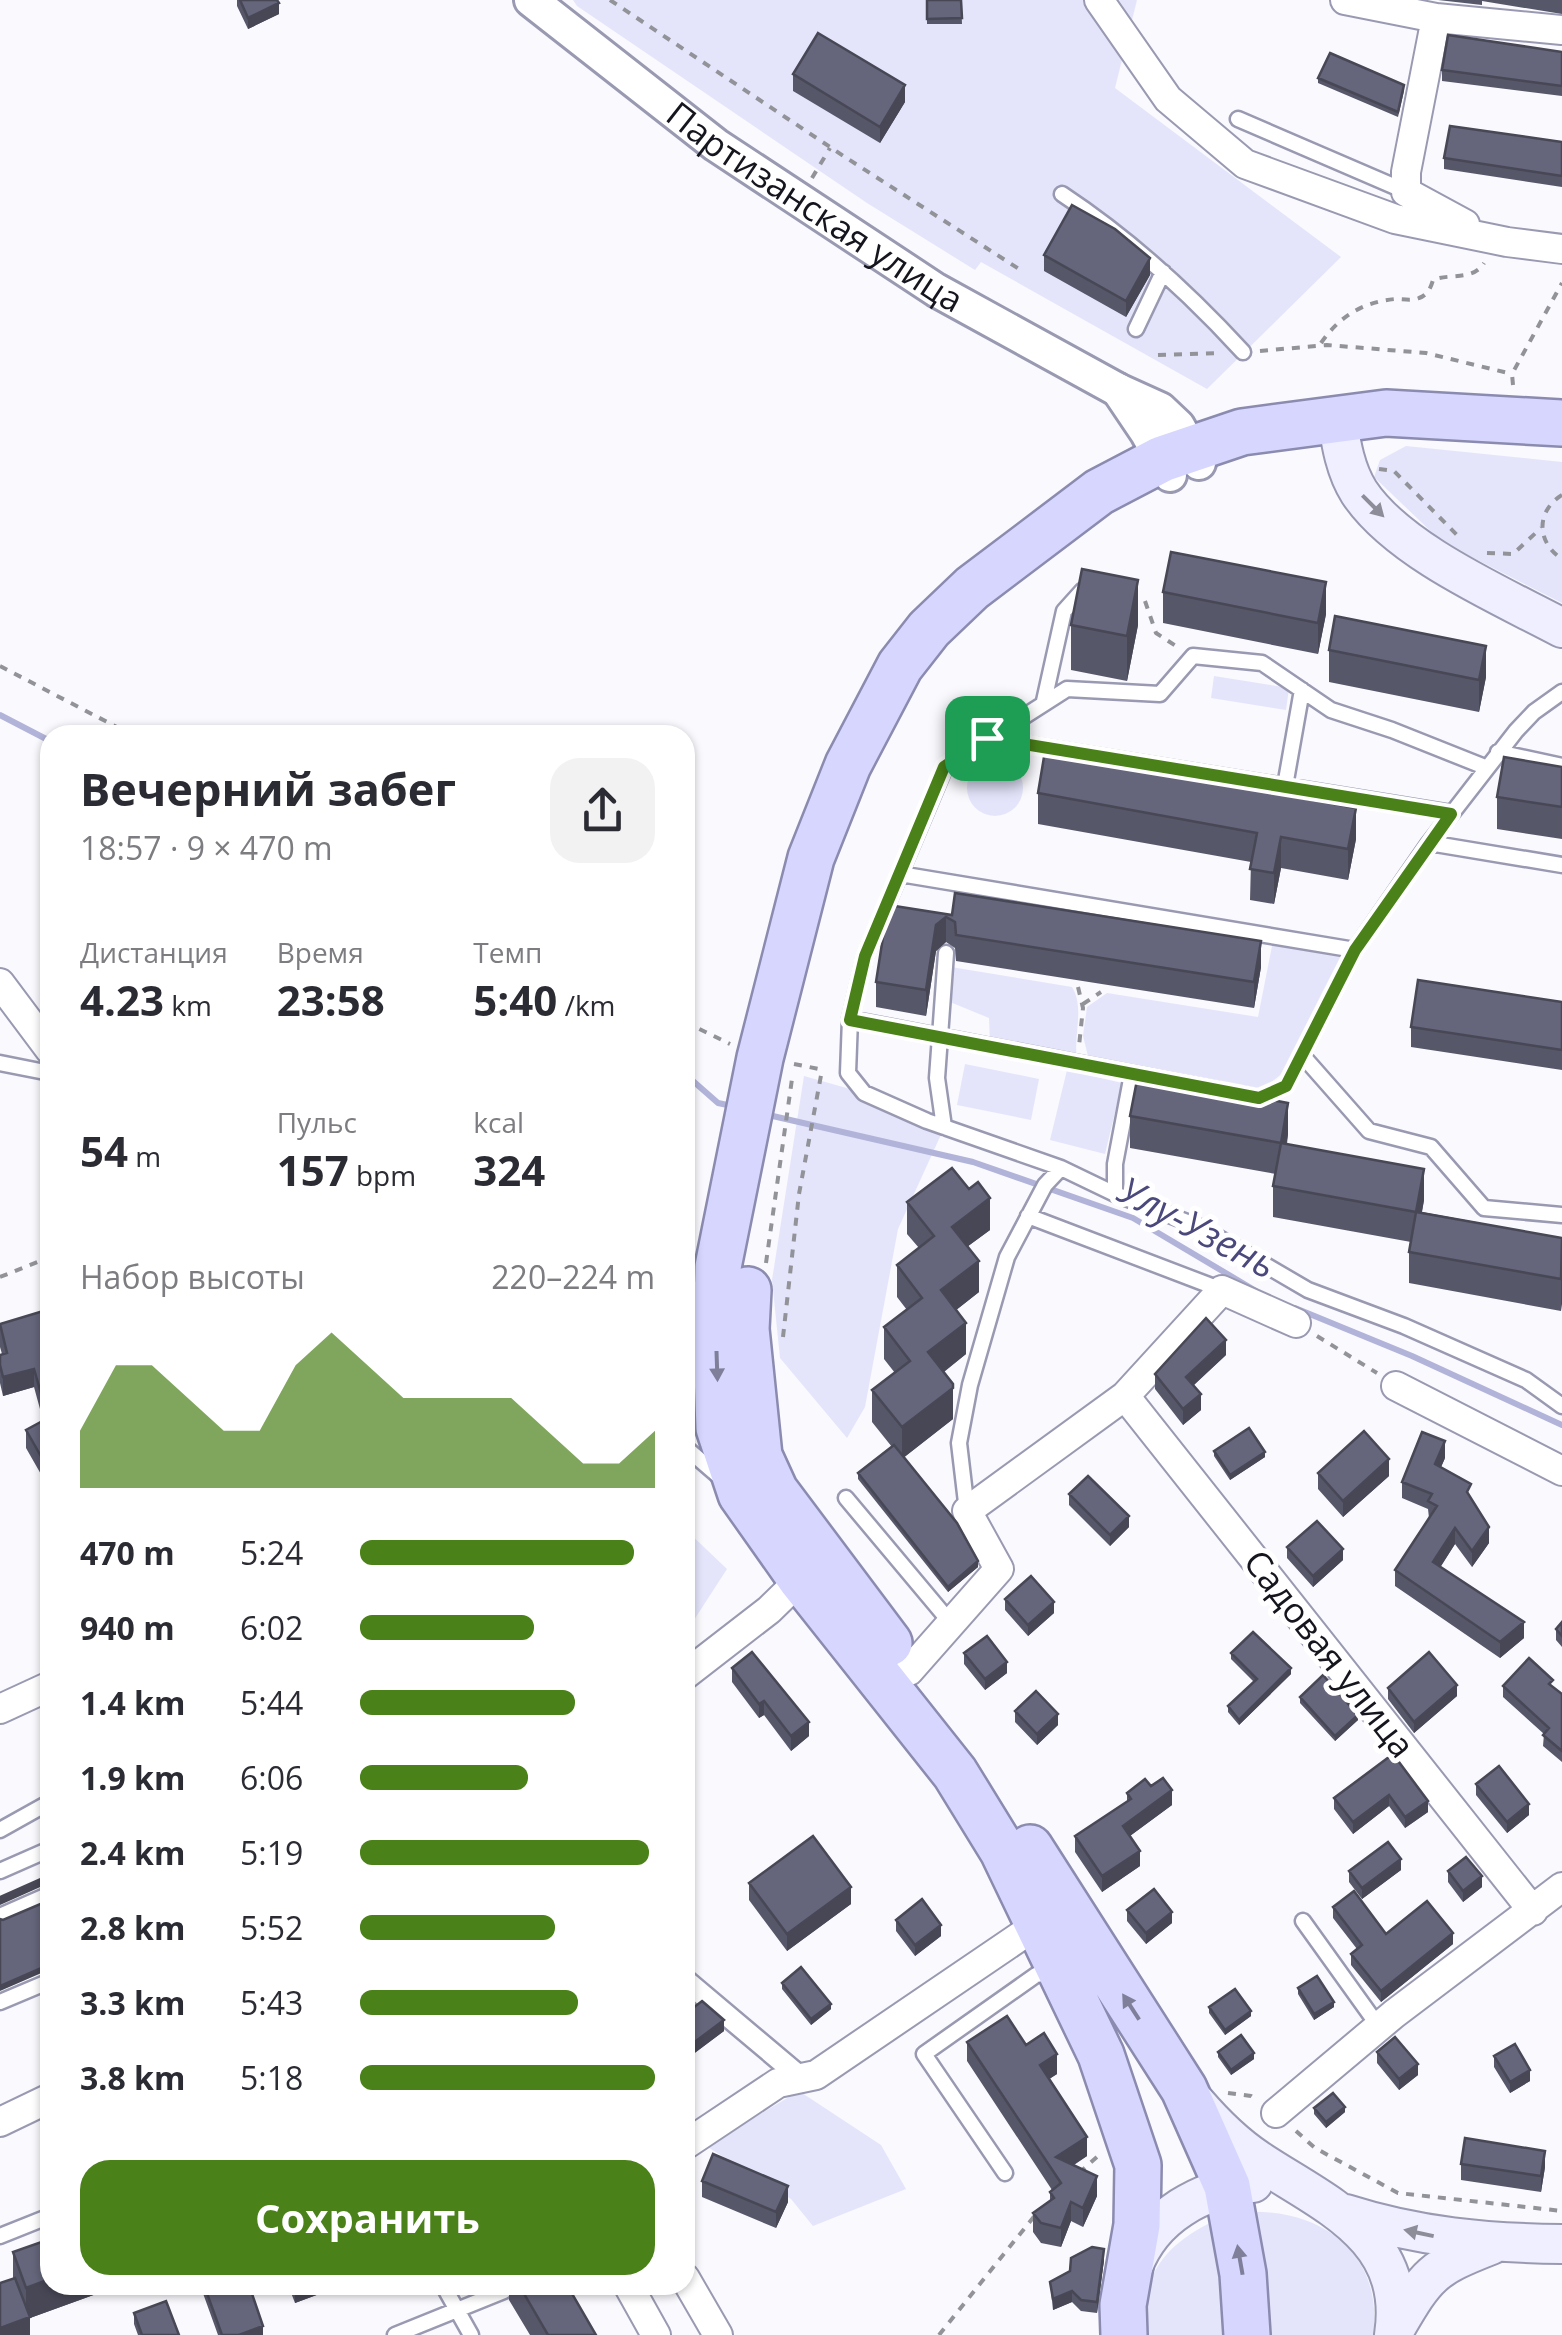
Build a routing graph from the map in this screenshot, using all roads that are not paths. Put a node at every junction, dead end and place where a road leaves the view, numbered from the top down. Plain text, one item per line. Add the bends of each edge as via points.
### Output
1 (531, 0) edge
2 (1098, 0) edge
3 (1345, 0) edge
4 (1436, 18) junction
5 (1562, 30) edge
6 (1238, 119) dead end
7 (1406, 182) junction
8 (1062, 194) dead end
9 (1491, 238) junction
10 (1562, 248) edge
11 (1163, 272) junction
12 (1136, 328) dead end
13 (1243, 352) dead end
14 (1137, 404) junction
15 (1562, 423) edge
16 (1341, 439) junction
17 (1249, 440) junction
18 (1562, 442) edge
19 (1169, 465) junction
20 (1145, 601) road end
21 (1562, 628) edge
22 (1302, 690) junction
23 (1562, 692) edge
24 (1044, 700) junction
25 (987, 738) junction
26 (1498, 752) junction
27 (1562, 766) edge
28 (1485, 768) junction
29 (1285, 786) junction
30 (1451, 814) junction
31 (1429, 844) junction
32 (1562, 864) edge
33 (900, 874) junction
34 (1355, 950) junction
35 (946, 953) dead end
36 (0, 983) edge
37 (850, 1020) junction
38 (940, 1036) junction
39 (40, 1037) edge
40 (1302, 1055) junction
41 (0, 1063) edge
42 (40, 1071) edge
43 (1132, 1074) junction
44 (776, 1094) junction
45 (944, 1127) junction
46 (1061, 1168) junction
47 (1115, 1194) junction
48 (1562, 1215) edge
49 (1028, 1216) junction
50 (718, 1267) junction
51 (1222, 1290) junction
52 (695, 1293) edge
53 (1296, 1323) road end
54 (1396, 1386) road end
55 (1124, 1396) junction
56 (1562, 1406) edge
57 (695, 1455) edge
58 (1562, 1471) edge
59 (741, 1494) junction
60 (846, 1498) dead end
61 (967, 1512) junction
62 (813, 1567) junction
63 (950, 1622) junction
64 (695, 1667) edge
65 (909, 1671) junction
66 (40, 1691) edge
67 (0, 1709) edge
68 (40, 1808) edge
69 (0, 1830) edge
70 (40, 1853) edge
71 (0, 1871) edge
72 (1562, 1887) edge
73 (40, 1898) edge
74 (1533, 1911) junction
75 (1053, 1915) junction
76 (0, 1916) edge
77 (1304, 1921) dead end
78 (1060, 1971) junction
79 (40, 1985) edge
80 (695, 1988) edge
81 (0, 2002) edge
82 (1379, 2027) junction
83 (807, 2076) junction
84 (1204, 2091) junction
85 (40, 2103) edge
86 (1276, 2113) road end
87 (0, 2122) edge
88 (695, 2138) edge
89 (1005, 2173) dead end
90 (1228, 2186) junction
91 (1332, 2206) junction
92 (40, 2220) edge
93 (0, 2236) edge
94 (1494, 2244) junction
95 (1562, 2244) edge
96 (1126, 2285) junction
97 (449, 2295) edge
98 (494, 2295) edge
99 (634, 2295) edge
100 (695, 2295) edge
101 (457, 2310) junction
102 (1394, 2332) edge
103 (395, 2335) edge
104 (471, 2335) edge
105 (656, 2335) edge
106 (718, 2335) edge
107 (1124, 2335) edge
108 (1246, 2335) edge

1 - 14 street, Партизанская улица via 716,145 936,290
2 - 9 street via 1168,100 1244,164 1395,219
3 - 4 street
4 - 5 street
4 - 7 street
6 - 7 lane
7 - 9 street
8 - 11 lane
9 - 10 street
11 - 12 lane
11 - 13 lane
14 - 17 street
14 - 19 street, Партизанская улица via 1178,426
14 - 19 street via 1132,460
15 - 16 highway via 1386,412
16 - 17 highway
16 - 18 highway via 1392,432
16 -> 21 main road via 1360,492 1397,530 1436,561
17 - 19 highway
19 - 44 highway via 1069,512 972,588 900,666 848,765 811,858
20 - 24 lane via 1082,591 1064,611
22 - 24 lane via 1262,663 1193,656 1160,694 1068,688
22 - 28 lane via 1331,710
22 - 29 lane
23 - 26 lane
24 - 25 lane
25 - 29 lane
25 - 33 lane via 944,767
26 - 27 lane
26 - 28 lane
28 - 30 lane
29 - 30 lane
30 - 31 lane
31 - 32 lane
31 - 34 lane
33 - 34 lane
33 - 37 lane via 865,956
34 - 40 lane
35 - 38 lane
36 - 39 street
37 - 38 lane
37 - 45 lane via 848,1073 864,1093
38 - 43 lane
38 - 45 lane
40 - 43 lane via 1286,1086 1259,1098
40 - 48 lane via 1369,1131 1431,1147 1484,1208
41 - 42 lane
43 - 47 lane via 1114,1164
44 - 50 highway
44 - 62 highway via 750,1244 746,1329 759,1456
45 - 46 lane
46 - 47 lane
46 - 49 lane
47 - 56 lane via 1200,1227 1308,1290 1526,1380
49 - 51 lane
49 - 61 lane via 1007,1257 962,1424
50 - 52 lane
50 -> 59 highway via 719,1428
51 - 53 street
51 - 55 street
54 - 58 street
55 - 61 street
55 - 74 street, Садовая улица
57 - 59 lane
59 - 62 highway
60 - 63 lane
61 - 63 street via 999,1569
62 - 64 street
62 - 65 highway
62 - 75 highway
63 - 65 street
65 - 75 highway via 943,1715
66 - 67 street
68 - 69 lane
70 - 71 lane
72 - 74 street
73 - 76 lane
74 - 82 street
75 - 78 highway
75 - 83 street
84 -> 75 highway
77 - 82 lane
78 - 89 lane via 1036,1976 924,2054
78 - 96 highway via 1101,2055 1138,2165
79 - 81 lane
80 - 83 street
82 - 86 street
83 - 88 street via 778,2083
84 - 90 highway
84 - 91 main road via 1217,2127
85 - 87 street
90 - 91 main road via 1290,2186
90 - 96 main road via 1199,2196 1153,2232
108 -> 90 highway
94 -> 91 main road via 1440,2238
91 - 102 main road via 1368,2238 1384,2266
92 - 93 lane
94 - 95 main road
94 - 102 main road via 1445,2263 1420,2286
96 - 107 highway
97 - 101 lane
98 - 101 lane
99 - 105 street
100 - 106 street
101 - 103 lane
101 - 104 lane

